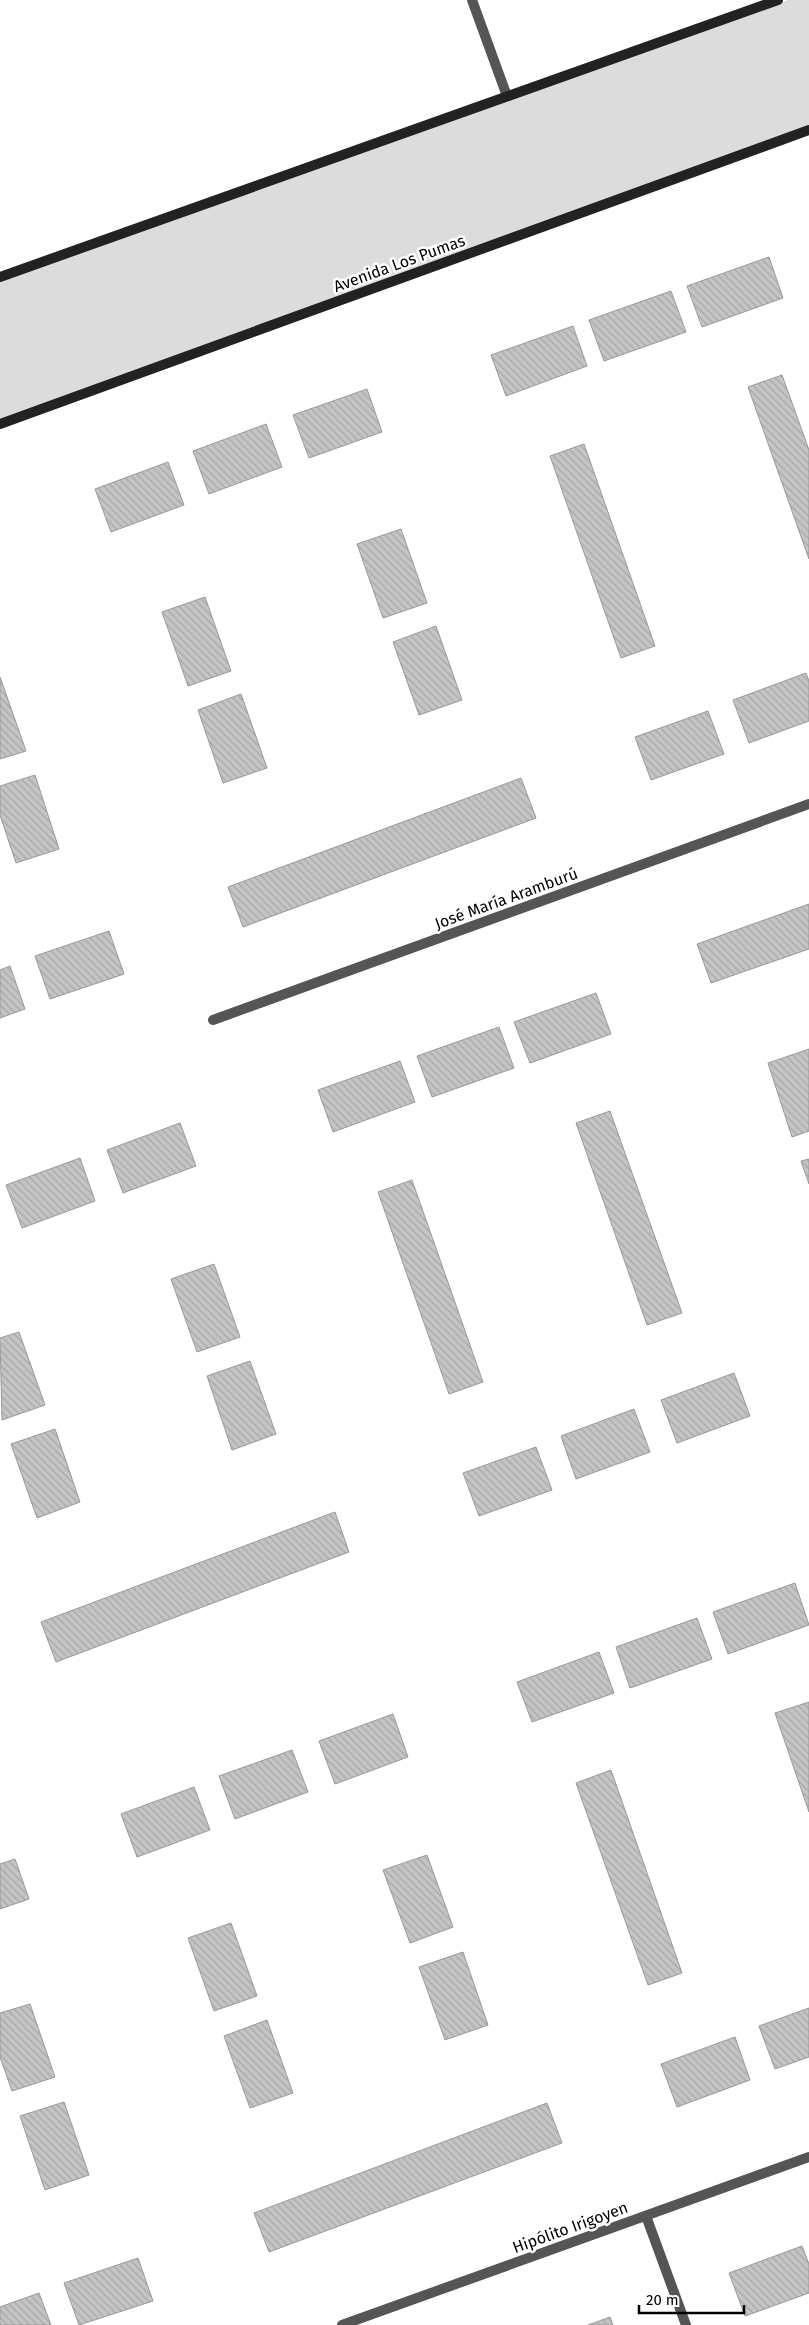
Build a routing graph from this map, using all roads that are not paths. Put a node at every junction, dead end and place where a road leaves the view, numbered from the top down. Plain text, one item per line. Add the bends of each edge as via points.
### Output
1 (472, 0) edge
2 (778, 0) edge
3 (506, 96) junction
4 (809, 130) edge
5 (0, 277) edge
6 (0, 424) edge
7 (809, 804) edge
8 (213, 1020) dead end
9 (809, 2157) edge
10 (646, 2216) junction
11 (342, 2325) edge
12 (686, 2325) edge

1 - 3 street
2 - 3 main road
3 - 5 main road
4 - 6 main road, Avenida Los Pumas
7 - 8 street, José María Aramburú
9 - 10 street, Hipólito Irigoyen
10 - 11 street, Hipólito Irigoyen
10 - 12 street

